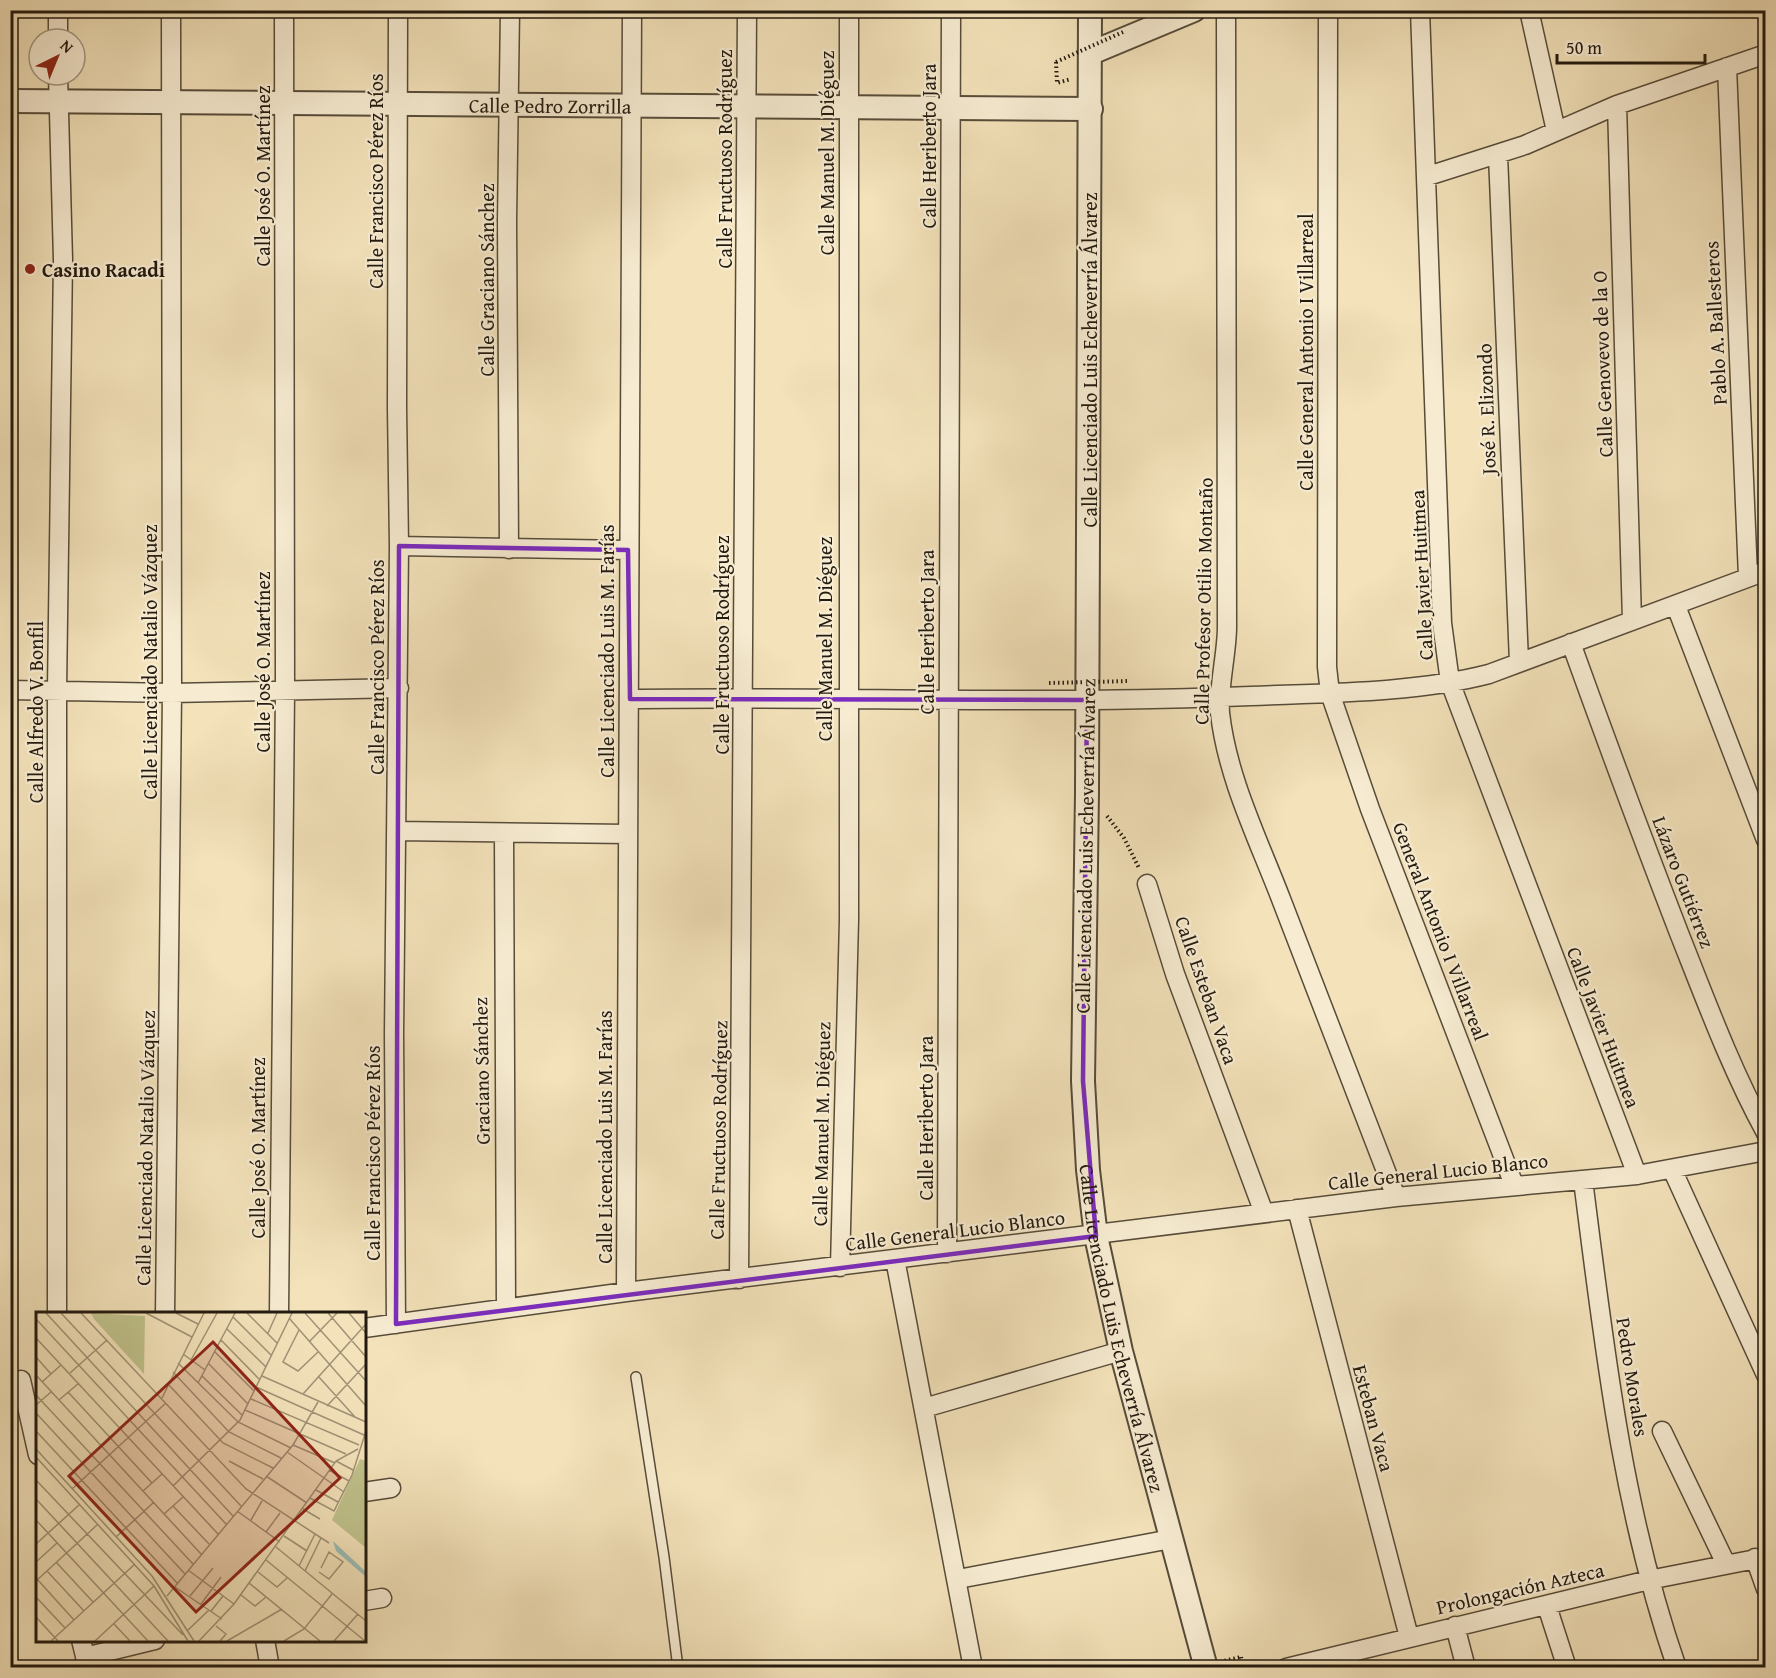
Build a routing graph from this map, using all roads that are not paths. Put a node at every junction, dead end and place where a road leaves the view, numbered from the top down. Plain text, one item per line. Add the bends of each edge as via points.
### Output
1 (58, 10) edge
2 (171, 10) edge
3 (284, 10) edge
4 (398, 10) edge
5 (510, 10) edge
6 (632, 10) edge
7 (747, 10) edge
8 (849, 10) edge
9 (951, 10) edge
10 (1090, 10) edge
11 (1194, 10) edge
12 (1226, 10) edge
13 (1328, 10) edge
14 (1420, 10) edge
15 (1529, 10) edge
16 (58, 27) edge
17 (1091, 53) junction
18 (1766, 54) edge
19 (1728, 67) junction
20 (58, 87) edge
21 (10, 101) edge
22 (58, 102) junction
23 (171, 104) junction
24 (397, 104) junction
25 (284, 105) junction
26 (510, 105) junction
27 (631, 105) junction
28 (747, 105) junction
29 (1617, 105) junction
30 (848, 106) junction
31 (951, 109) junction
32 (1091, 109) junction
33 (1556, 131) junction
34 (1498, 155) junction
35 (1428, 177) junction
36 (399, 546) junction
37 (509, 549) junction
38 (628, 550) junction
39 (1757, 574) edge
40 (1676, 606) junction
41 (1632, 621) junction
42 (1571, 643) junction
43 (1519, 662) junction
44 (1450, 682) junction
45 (399, 688) junction
46 (10, 690) edge
47 (57, 690) junction
48 (285, 691) junction
49 (172, 693) junction
50 (1330, 693) junction
51 (846, 697) junction
52 (744, 698) junction
53 (948, 698) junction
54 (1220, 698) junction
55 (630, 699) junction
56 (1087, 700) junction
57 (397, 831) junction
58 (504, 834) junction
59 (628, 834) junction
60 (1766, 840) edge
61 (1147, 884) road end
62 (1766, 1133) edge
63 (1766, 1151) edge
64 (1672, 1169) junction
65 (1637, 1175) junction
66 (1583, 1180) junction
67 (1515, 1185) junction
68 (1396, 1197) junction
69 (1298, 1209) junction
70 (1264, 1213) junction
71 (1096, 1236) junction
72 (946, 1253) junction
73 (895, 1259) junction
74 (840, 1267) junction
75 (739, 1279) junction
76 (626, 1292) junction
77 (506, 1308) junction
78 (57, 1312) edge
79 (165, 1312) edge
80 (279, 1312) edge
81 (396, 1324) junction
82 (366, 1328) edge
83 (1121, 1351) junction
84 (1766, 1375) edge
85 (636, 1377) dead end
86 (23, 1380) edge
87 (924, 1408) junction
88 (1662, 1431) dead end
89 (36, 1445) edge
90 (391, 1488) dead end
91 (366, 1492) edge
92 (1171, 1539) junction
93 (1760, 1558) edge
94 (1726, 1564) junction
95 (957, 1579) junction
96 (1649, 1580) junction
97 (1766, 1589) edge
98 (1547, 1606) junction
99 (1455, 1626) junction
100 (1409, 1637) junction
101 (150, 1642) edge
102 (265, 1642) edge
103 (84, 1655) edge
104 (1348, 1660) edge
105 (270, 1668) edge
106 (678, 1668) edge
107 (974, 1668) edge
108 (1206, 1668) edge
109 (1286, 1668) edge
110 (1466, 1668) edge
111 (1567, 1668) edge
112 (1677, 1668) edge

1 - 16 street
2 - 23 street, Calle Licenciado Natalio Vázquez
3 - 25 street, Calle José O. Martínez
4 - 24 street, Calle Francisco Pérez Ríos
5 - 26 street, Calle Graciano Sánchez
6 - 27 street, Calle Licenciado Luis M. Farías
7 - 28 street, Calle Fructuoso Rodríguez
8 - 30 street, Calle Manuel M. Diéguez
9 - 31 street, Calle Heriberto Jara
10 - 17 street, Calle Licenciado Luis Echeverría Álvarez
11 - 17 street
12 - 54 street, Calle Profesor Otilio Montaño via 1227,654
13 - 50 street, Calle General Antonio I Villarreal
14 - 35 street, Calle Javier Huitmea
15 - 33 street
17 - 32 street, Calle Licenciado Luis Echeverría Álvarez
18 - 19 street
19 - 29 street
19 - 39 street, Pablo A. Ballesteros
20 - 22 street, Calle Alfredo V. Bonfil
21 - 22 street, Calle Pedro Zorrilla
22 - 23 street, Calle Pedro Zorrilla
22 - 47 street, Calle Alfredo V. Bonfil via 63,260
23 - 25 street, Calle Pedro Zorrilla
23 - 49 street, Calle Licenciado Natalio Vázquez
24 - 25 street, Calle Pedro Zorrilla
24 - 26 street, Calle Pedro Zorrilla
24 - 36 street, Calle Francisco Pérez Ríos
25 - 48 street, Calle José O. Martínez
26 - 27 street, Calle Pedro Zorrilla
26 - 37 street, Calle Graciano Sánchez
27 - 28 street, Calle Pedro Zorrilla
27 - 38 street, Calle Licenciado Luis M. Farías
28 - 30 street, Calle Pedro Zorrilla
28 - 52 street, Calle Fructuoso Rodríguez
29 - 33 street
29 - 41 street, Calle Genovevo de la O
30 - 31 street, Calle Pedro Zorrilla
30 - 51 street, Calle Manuel M. Diéguez
31 - 32 street, Calle Pedro Zorrilla
31 - 53 street, Calle Heriberto Jara
32 - 56 street, Calle Licenciado Luis Echeverría Álvarez
33 - 34 street
34 - 35 street
34 - 43 street, José R. Elizondo
35 - 44 street, Calle Javier Huitmea via 1442,624
36 - 37 street
36 - 45 street, Calle Francisco Pérez Ríos
37 - 38 street
38 - 55 street, Calle Licenciado Luis M. Farías
39 - 40 street
40 - 41 street
40 - 60 street
41 - 42 street
42 - 43 street
42 - 62 street, Lázaro Gutiérrez via 1689,957 1734,1069
43 - 44 street via 1489,674
44 - 50 street
44 - 65 street, Calle Javier Huitmea
45 - 48 street
45 - 57 street, Calle Francisco Pérez Ríos
46 - 47 street
47 - 49 street
47 - 78 street, Calle Alfredo V. Bonfil
48 - 49 street
48 - 80 street, Calle José O. Martínez
49 - 79 street, Calle Licenciado Natalio Vázquez
50 - 54 street
50 - 67 street, General Antonio I Villarreal via 1370,809
51 - 52 street
51 - 53 street
51 - 74 street, Calle Manuel M. Diéguez via 849,920
52 - 55 street
52 - 75 street, Calle Fructuoso Rodríguez
53 - 56 street
53 - 72 street, Calle Heriberto Jara
54 - 56 street
54 - 68 street, Calle Profesor Otilio Montaño via 1226,748 1249,816
55 - 59 street, Calle Licenciado Luis M. Farías
56 - 71 street, Calle Licenciado Luis Echeverría Álvarez via 1083,1081
57 - 58 street
57 - 81 street, Calle Francisco Pérez Ríos
58 - 59 street
58 - 77 street, Graciano Sánchez
59 - 76 street, Calle Licenciado Luis M. Farías
61 - 70 street, Calle Esteban Vaca via 1175,975
63 - 64 street, Calle General Lucio Blanco
64 - 65 street, Calle General Lucio Blanco
64 - 84 street
65 - 66 street, Calle General Lucio Blanco
66 - 67 street, Calle General Lucio Blanco
66 - 96 street, Pedro Morales via 1611,1394
67 - 68 street, Calle General Lucio Blanco
68 - 69 street, Calle General Lucio Blanco
69 - 70 street, Calle General Lucio Blanco
69 - 100 street, Esteban Vaca
70 - 71 street, Calle General Lucio Blanco
71 - 72 street, Calle General Lucio Blanco
71 - 83 street, Calle Licenciado Luis Echeverría Álvarez
72 - 73 street, Calle General Lucio Blanco
73 - 74 street, Calle General Lucio Blanco
73 - 87 street
74 - 75 street, Calle General Lucio Blanco
75 - 76 street, Calle General Lucio Blanco
76 - 77 street, Calle General Lucio Blanco
77 - 81 street, Calle General Lucio Blanco
81 - 82 street, Calle General Lucio Blanco
83 - 87 street
83 - 92 street, Calle Licenciado Luis Echeverría Álvarez
85 - 106 lane
86 - 89 street
87 - 95 street
88 - 94 street
90 - 91 street
92 - 95 street
92 - 108 street, Calle Licenciado Luis Echeverría Álvarez
93 - 94 street, Prolongación Azteca
93 - 97 street
94 - 96 street, Prolongación Azteca
95 - 107 street
96 - 98 street, Prolongación Azteca
96 - 112 street, Pedro Morales
98 - 99 street, Prolongación Azteca
98 - 111 street
99 - 100 street, Prolongación Azteca
99 - 110 street
100 - 104 street, Prolongación Azteca
101 - 103 street
102 - 105 street
104 - 109 street, Prolongación Azteca

